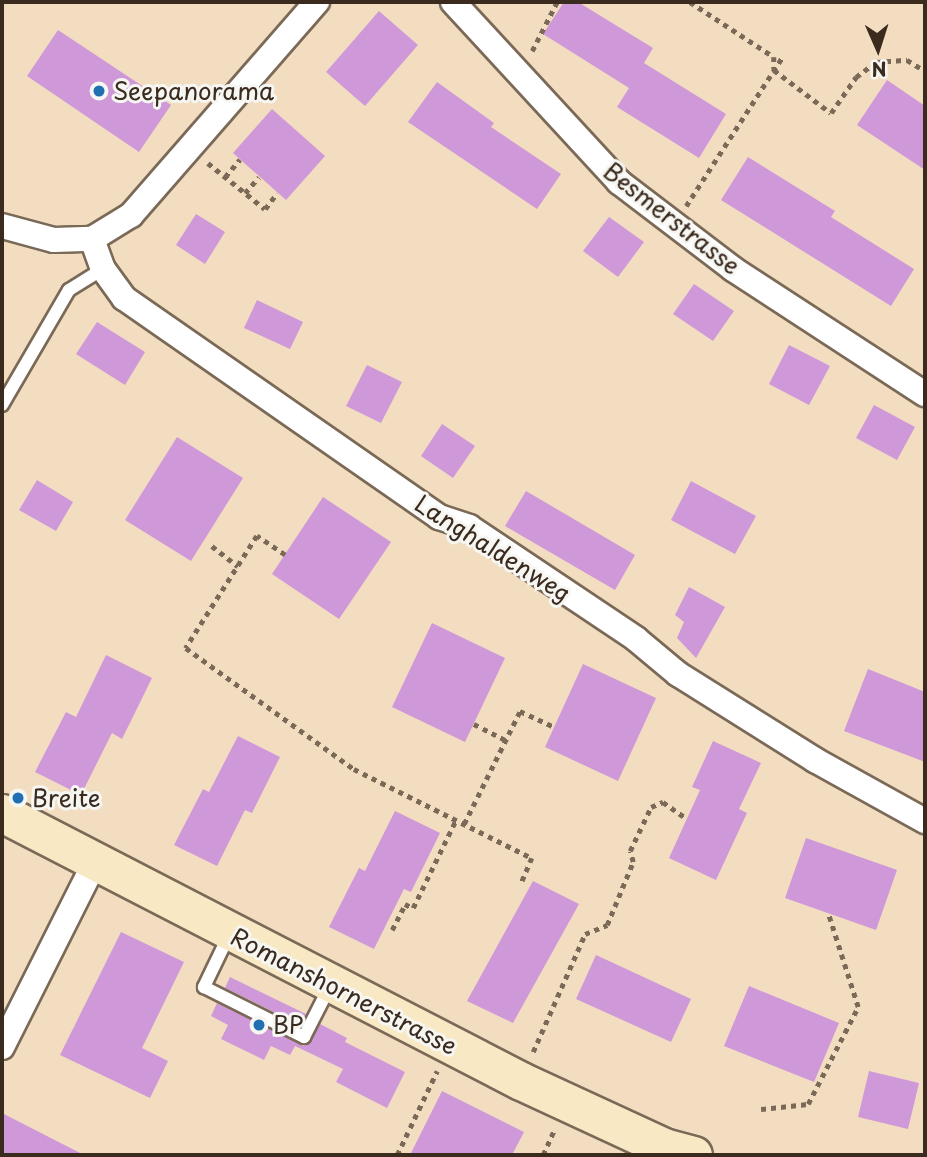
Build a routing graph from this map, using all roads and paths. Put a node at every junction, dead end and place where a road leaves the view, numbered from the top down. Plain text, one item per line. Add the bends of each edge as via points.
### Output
1 (317, 2) edge
2 (453, 2) edge
3 (557, 2) edge
4 (690, 2) edge
5 (783, 56) dead end
6 (774, 70) junction
7 (925, 71) edge
8 (519, 77) junction
9 (191, 149) junction
10 (240, 159) dead end
11 (225, 177) junction
12 (259, 177) dead end
13 (245, 193) junction
14 (278, 193) dead end
15 (691, 198) dead end
16 (2, 226) edge
17 (92, 239) junction
18 (103, 270) junction
19 (925, 394) edge
20 (2, 405) edge
21 (212, 547) dead end
22 (285, 555) dead end
23 (238, 566) junction
24 (474, 724) dead end
25 (555, 726) dead end
26 (505, 740) junction
27 (2, 813) edge
28 (687, 819) dead end
29 (456, 820) junction
30 (925, 821) edge
31 (464, 824) junction
32 (96, 860) junction
33 (521, 884) dead end
34 (829, 916) dead end
35 (392, 930) dead end
36 (230, 932) junction
37 (330, 986) junction
38 (2, 1047) edge
39 (530, 1060) dead end
40 (442, 1061) dead end
41 (761, 1109) dead end
42 (559, 1120) dead end
43 (397, 1155) edge
44 (542, 1155) edge
45 (693, 1155) edge

1 - 9 street
2 - 8 street, Besmerstrasse
3 - 8 path
4 - 6 path via 774,57
5 - 6 path
6 - 7 path via 831,113 856,77 876,62 906,60
6 - 15 path
8 - 19 street, Besmerstrasse via 619,182 733,268
9 - 11 path
9 - 17 street via 131,215
10 - 11 path
11 - 13 path
12 - 13 path
13 - 14 path via 265,209
16 - 17 street via 54,240
17 - 18 street, Langhaldenweg
18 - 20 lane via 69,290
18 - 30 street, Langhaldenweg via 124,298 439,517 468,527 636,639 678,674 814,760
21 - 23 path
22 - 23 path via 257,536
23 - 29 path via 186,648 317,746
24 - 26 path
25 - 26 path via 520,711
26 - 31 path
27 - 32 street, Romanshornerstrasse
28 - 39 path via 663,802 651,807 630,851 633,862 607,925 585,934
29 - 31 path
29 - 35 path via 413,908 405,904
31 - 33 path via 531,858
32 - 36 street, Romanshornerstrasse
32 - 38 street
34 - 41 path via 858,1007 808,1104
36 - 37 street, Romanshornerstrasse
36 - 37 lane via 204,987 304,1037
37 - 45 street, Romanshornerstrasse via 533,1087 664,1147
40 - 43 path
42 - 44 path

